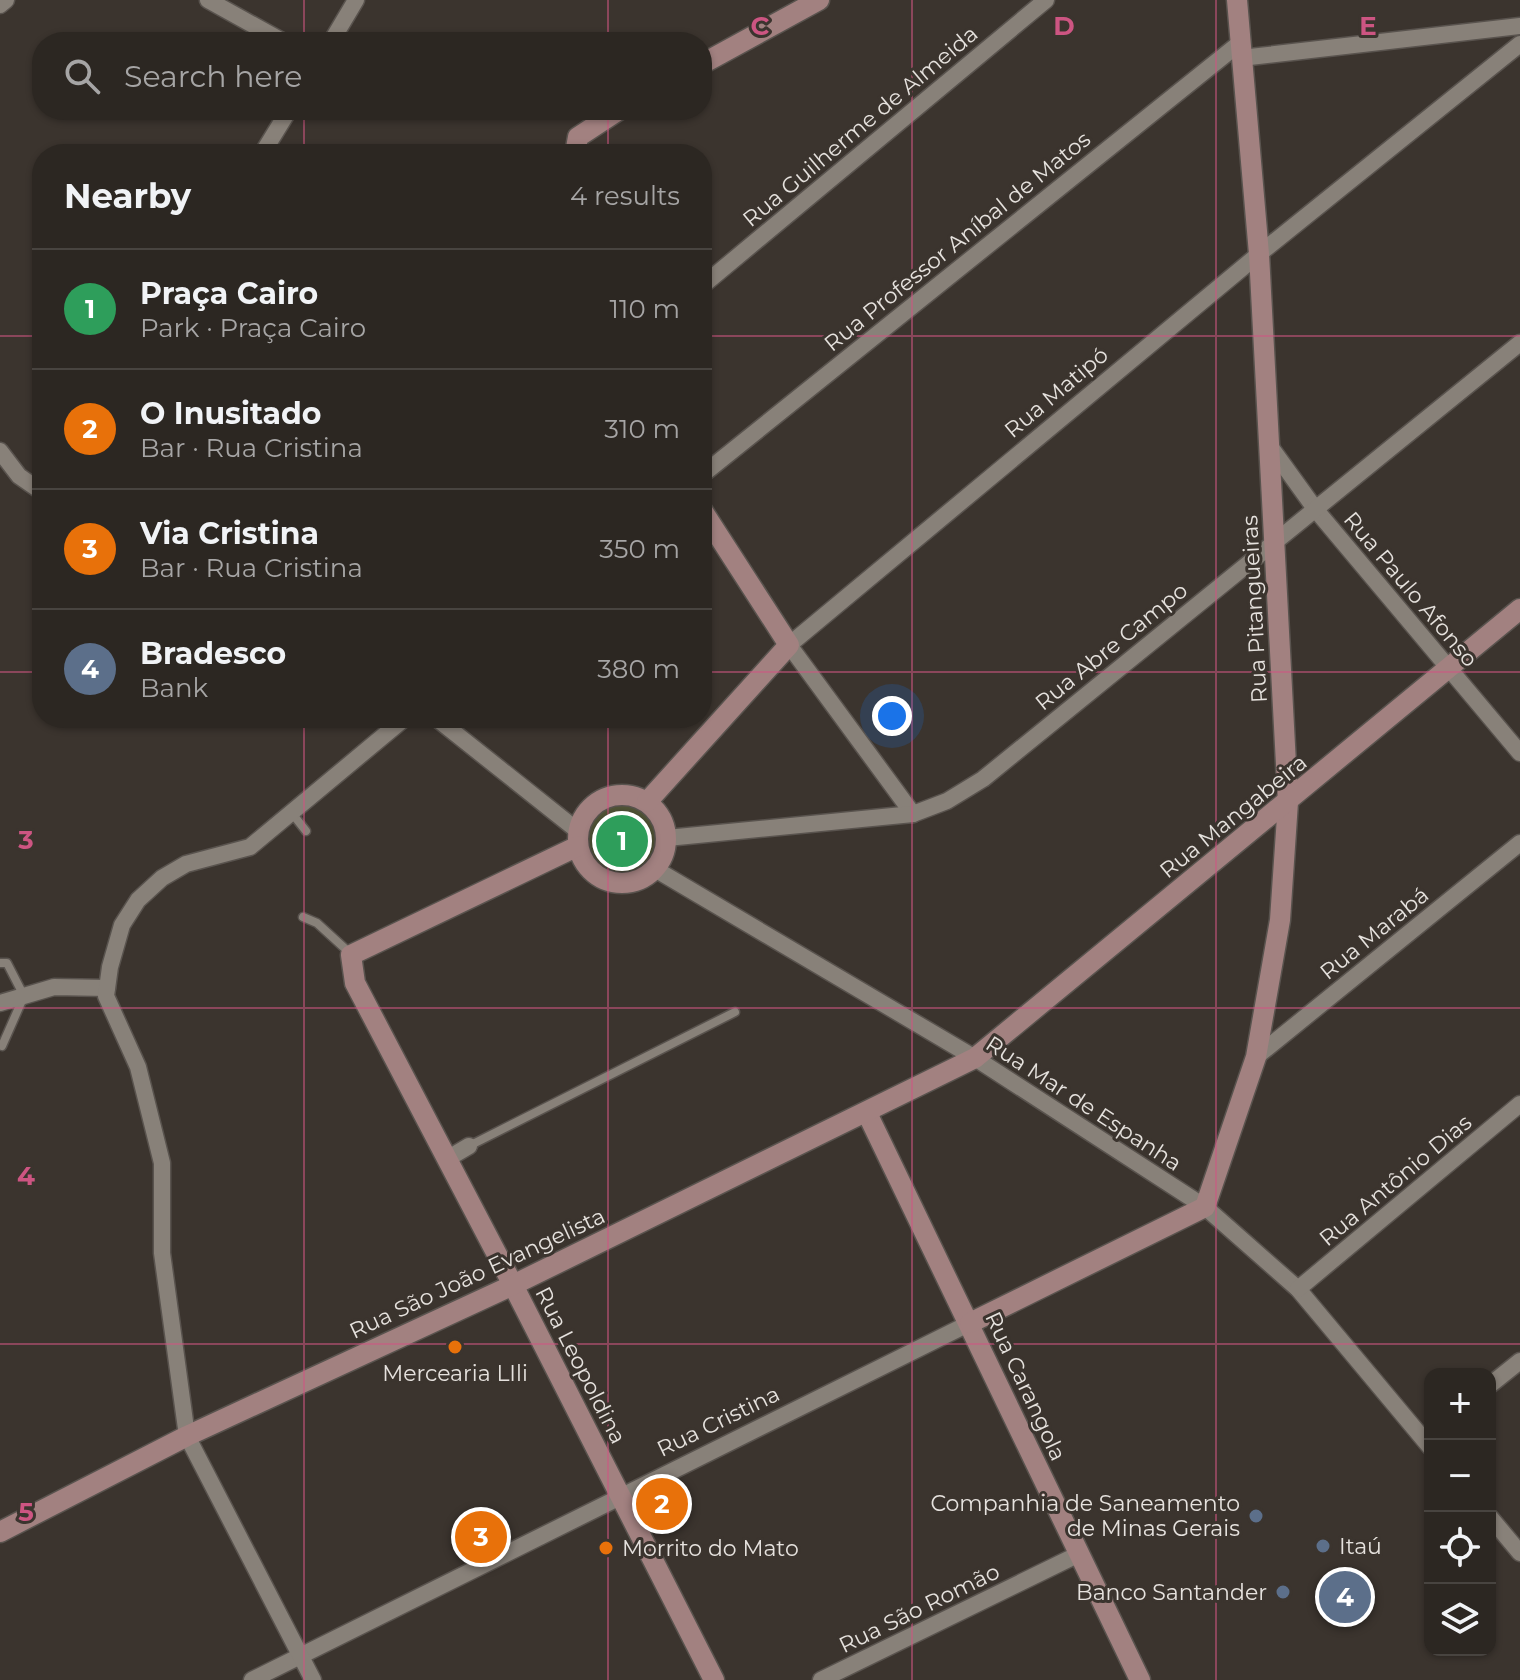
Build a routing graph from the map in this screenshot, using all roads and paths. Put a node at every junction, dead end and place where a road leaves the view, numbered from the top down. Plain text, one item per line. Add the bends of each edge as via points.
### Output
1 (6, 0) edge
2 (208, 0) edge
3 (356, 0) edge
4 (819, 0) edge
5 (1046, 0) edge
6 (1237, 0) edge
7 (0, 5) edge
8 (1520, 26) edge
9 (266, 32) edge
10 (337, 32) edge
11 (1520, 44) edge
12 (1241, 50) junction
13 (712, 59) edge
14 (283, 120) edge
15 (607, 120) edge
16 (268, 144) edge
17 (579, 144) edge
18 (1259, 254) junction
19 (712, 278) edge
20 (1520, 343) edge
21 (1272, 449) junction
22 (0, 451) edge
23 (712, 467) edge
24 (32, 485) edge
25 (1316, 510) junction
26 (712, 526) edge
27 (1273, 543) junction
28 (1520, 609) edge
29 (789, 645) junction
30 (1448, 668) junction
31 (393, 728) edge
32 (448, 728) edge
33 (1520, 753) edge
34 (647, 802) junction
35 (1288, 802) junction
36 (291, 812) junction
37 (913, 814) junction
38 (306, 831) dead end
39 (578, 838) junction
40 (667, 838) junction
41 (1520, 843) edge
42 (655, 869) junction
43 (303, 917) dead end
44 (351, 955) junction
45 (0, 963) edge
46 (107, 988) junction
47 (24, 996) junction
48 (0, 1003) edge
49 (735, 1012) dead end
50 (2, 1046) dead end
51 (1256, 1057) junction
52 (975, 1058) junction
53 (1520, 1104) edge
54 (867, 1113) junction
55 (469, 1146) joint
56 (447, 1159) junction
57 (1205, 1207) junction
58 (513, 1285) junction
59 (1298, 1289) junction
60 (970, 1323) junction
61 (1520, 1361) edge
62 (1496, 1380) edge
63 (1424, 1435) edge
64 (187, 1436) junction
65 (620, 1496) junction
66 (1496, 1524) edge
67 (0, 1532) edge
68 (1520, 1553) edge
69 (1079, 1554) junction
70 (301, 1657) junction
71 (252, 1680) edge
72 (313, 1680) edge
73 (714, 1680) edge
74 (821, 1680) edge
75 (1140, 1680) edge

1 - 7 street
2 - 9 street
3 - 10 street
4 - 13 street
5 - 19 street, Rua Guilherme de Almeida
6 - 12 street, Rua Pitangueiras
8 - 12 street
11 - 18 street, Rua Matipó
12 - 18 street, Rua Pitangueiras
12 - 23 street, Rua Professor Aníbal de Matos
14 - 16 street
15 - 17 street
18 - 21 street, Rua Pitangueiras
18 - 29 street, Rua Matipó
20 - 25 street, Rua Abre Campo
21 - 25 street, Rua Paulo Afonso
21 - 27 street, Rua Pitangueiras
22 - 24 street
25 - 27 street, Rua Abre Campo
25 - 30 street, Rua Paulo Afonso
26 - 29 street
27 - 35 street, Rua Pitangueiras
27 - 37 street, Rua Abre Campo via 983,779
28 - 30 street, Rua Mangabeira
29 - 34 street, Rua Matipó
29 - 37 street
30 - 33 street, Rua Paulo Afonso
30 - 35 street, Rua Mangabeira
31 - 36 street
32 - 39 street
34 - 39 street via 634,796 605,798 584,817
34 - 40 street via 660,816
35 - 51 street, Rua Pitangueiras via 1280,920
35 - 52 street, Rua Mangabeira
36 - 38 lane
36 - 46 street via 250,847 186,864 138,900 122,925
37 - 40 street, Rua Abre Campo
39 - 42 street via 589,868 609,882 634,882
39 - 44 street
40 - 42 street
41 - 51 street, Rua Marabá
42 - 52 street, Rua Mar de Espanha
43 - 44 lane
44 - 56 street, Rua Leopoldina via 355,983
45 - 47 lane via 7,963
46 - 47 street via 54,987
46 - 64 street via 138,1067 162,1163 162,1253
47 - 48 street
47 - 50 lane
49 - 55 lane
51 - 57 street, Rua Pitangueiras
52 - 54 street, Rua São João Evangelista
52 - 57 street, Rua Mar de Espanha
53 - 59 street, Rua Antônio Dias
54 - 58 street, Rua São João Evangelista
54 - 60 street, Rua Carangola
55 - 56 street
56 - 58 street, Rua Leopoldina
57 - 59 street, Rua Mar de Espanha
57 - 60 street, Rua Cristina
58 - 64 street, Rua São João Evangelista
58 - 65 street, Rua Leopoldina
59 - 63 street, Rua Mar de Espanha
60 - 65 street, Rua Cristina
60 - 69 street, Rua Carangola
61 - 62 street
64 - 67 street, Rua São João Evangelista
64 - 70 street
65 - 70 street, Rua Cristina
65 - 73 street, Rua Leopoldina
66 - 68 street
69 - 74 street, Rua São Romão
69 - 75 street, Rua Carangola
70 - 71 street, Rua Cristina
70 - 72 street

